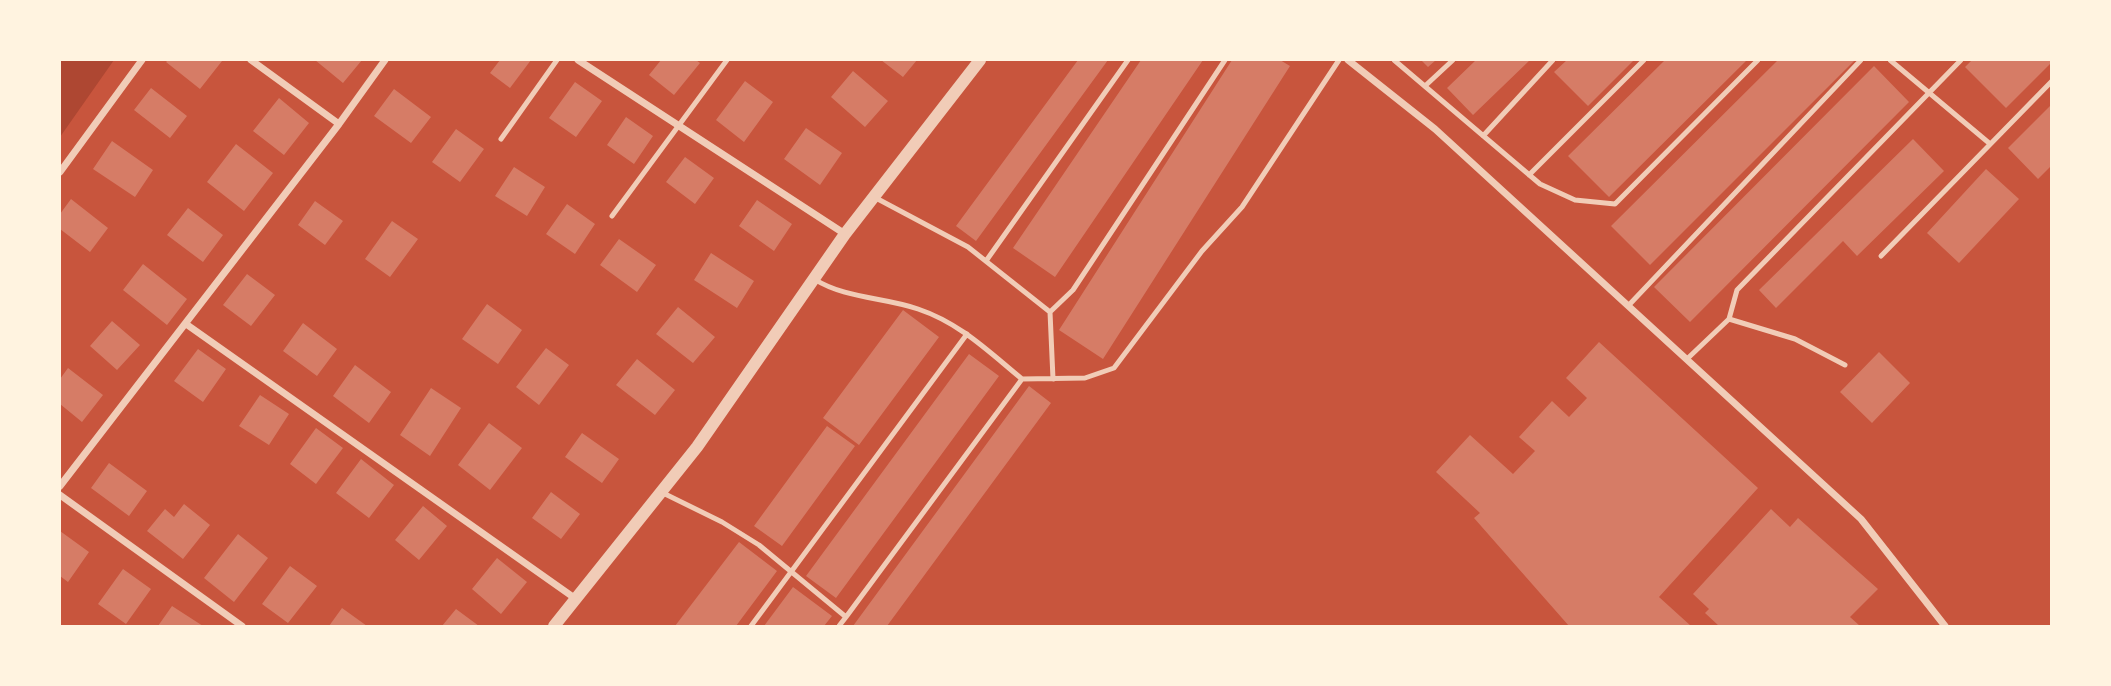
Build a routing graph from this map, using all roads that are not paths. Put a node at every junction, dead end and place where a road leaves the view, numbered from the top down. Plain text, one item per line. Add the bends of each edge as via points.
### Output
1 (142, 60) edge
2 (251, 60) edge
3 (385, 60) edge
4 (557, 60) edge
5 (578, 60) edge
6 (727, 60) edge
7 (980, 60) edge
8 (1128, 60) edge
9 (1226, 60) edge
10 (1339, 60) edge
11 (1348, 60) edge
12 (1394, 60) edge
13 (1452, 60) edge
14 (1553, 60) edge
15 (1644, 60) edge
16 (1758, 60) edge
17 (1861, 60) edge
18 (1890, 60) edge
19 (1961, 60) edge
20 (2052, 82) edge
21 (1425, 86) junction
22 (1929, 93) junction
23 (339, 124) junction
24 (677, 125) junction
25 (1483, 136) junction
26 (501, 139) dead end
27 (1989, 143) junction
28 (60, 172) edge
29 (1529, 175) junction
30 (874, 197) junction
31 (611, 216) dead end
32 (845, 234) junction
33 (1881, 256) dead end
34 (986, 261) junction
35 (814, 279) junction
36 (1628, 306) junction
37 (1050, 312) junction
38 (1729, 320) junction
39 (186, 324) junction
40 (967, 334) junction
41 (1687, 359) junction
42 (1845, 365) dead end
43 (1022, 379) junction
44 (1053, 379) junction
45 (60, 486) edge
46 (661, 492) junction
47 (60, 495) edge
48 (792, 572) junction
49 (576, 599) junction
50 (846, 617) junction
51 (242, 626) edge
52 (554, 626) edge
53 (751, 626) edge
54 (839, 626) edge
55 (1944, 626) edge

1 - 28 street
2 - 23 street
3 - 23 street
4 - 26 lane
5 - 24 street
6 - 24 lane
7 - 30 street
8 - 34 lane
9 - 37 lane via 1073,290
10 - 44 lane via 1242,207 1202,251 1114,368 1085,378
11 - 36 street via 1435,129
12 - 21 lane
13 - 21 lane
14 - 25 lane
15 - 29 lane
16 - 29 lane via 1615,204 1575,200
17 - 36 lane
18 - 22 lane
19 - 22 lane
20 - 27 lane
21 - 25 lane
22 - 27 lane
22 - 38 lane via 1737,290
23 - 39 street
24 - 31 lane
24 - 32 street
25 - 29 lane
27 - 33 lane
30 - 32 street
30 - 34 lane
32 - 35 street
34 - 37 lane
35 - 40 lane via 836,291 917,308
35 - 46 street via 698,447
36 - 41 street
37 - 44 lane
38 - 41 lane
38 - 42 lane via 1795,339
39 - 45 street
39 - 49 street
40 - 43 lane
40 - 48 lane
41 - 55 street via 1861,519
43 - 44 lane
43 - 50 lane
46 - 48 lane via 722,522
46 - 49 street
47 - 51 street
48 - 50 lane
48 - 53 lane
49 - 52 street
50 - 54 lane

